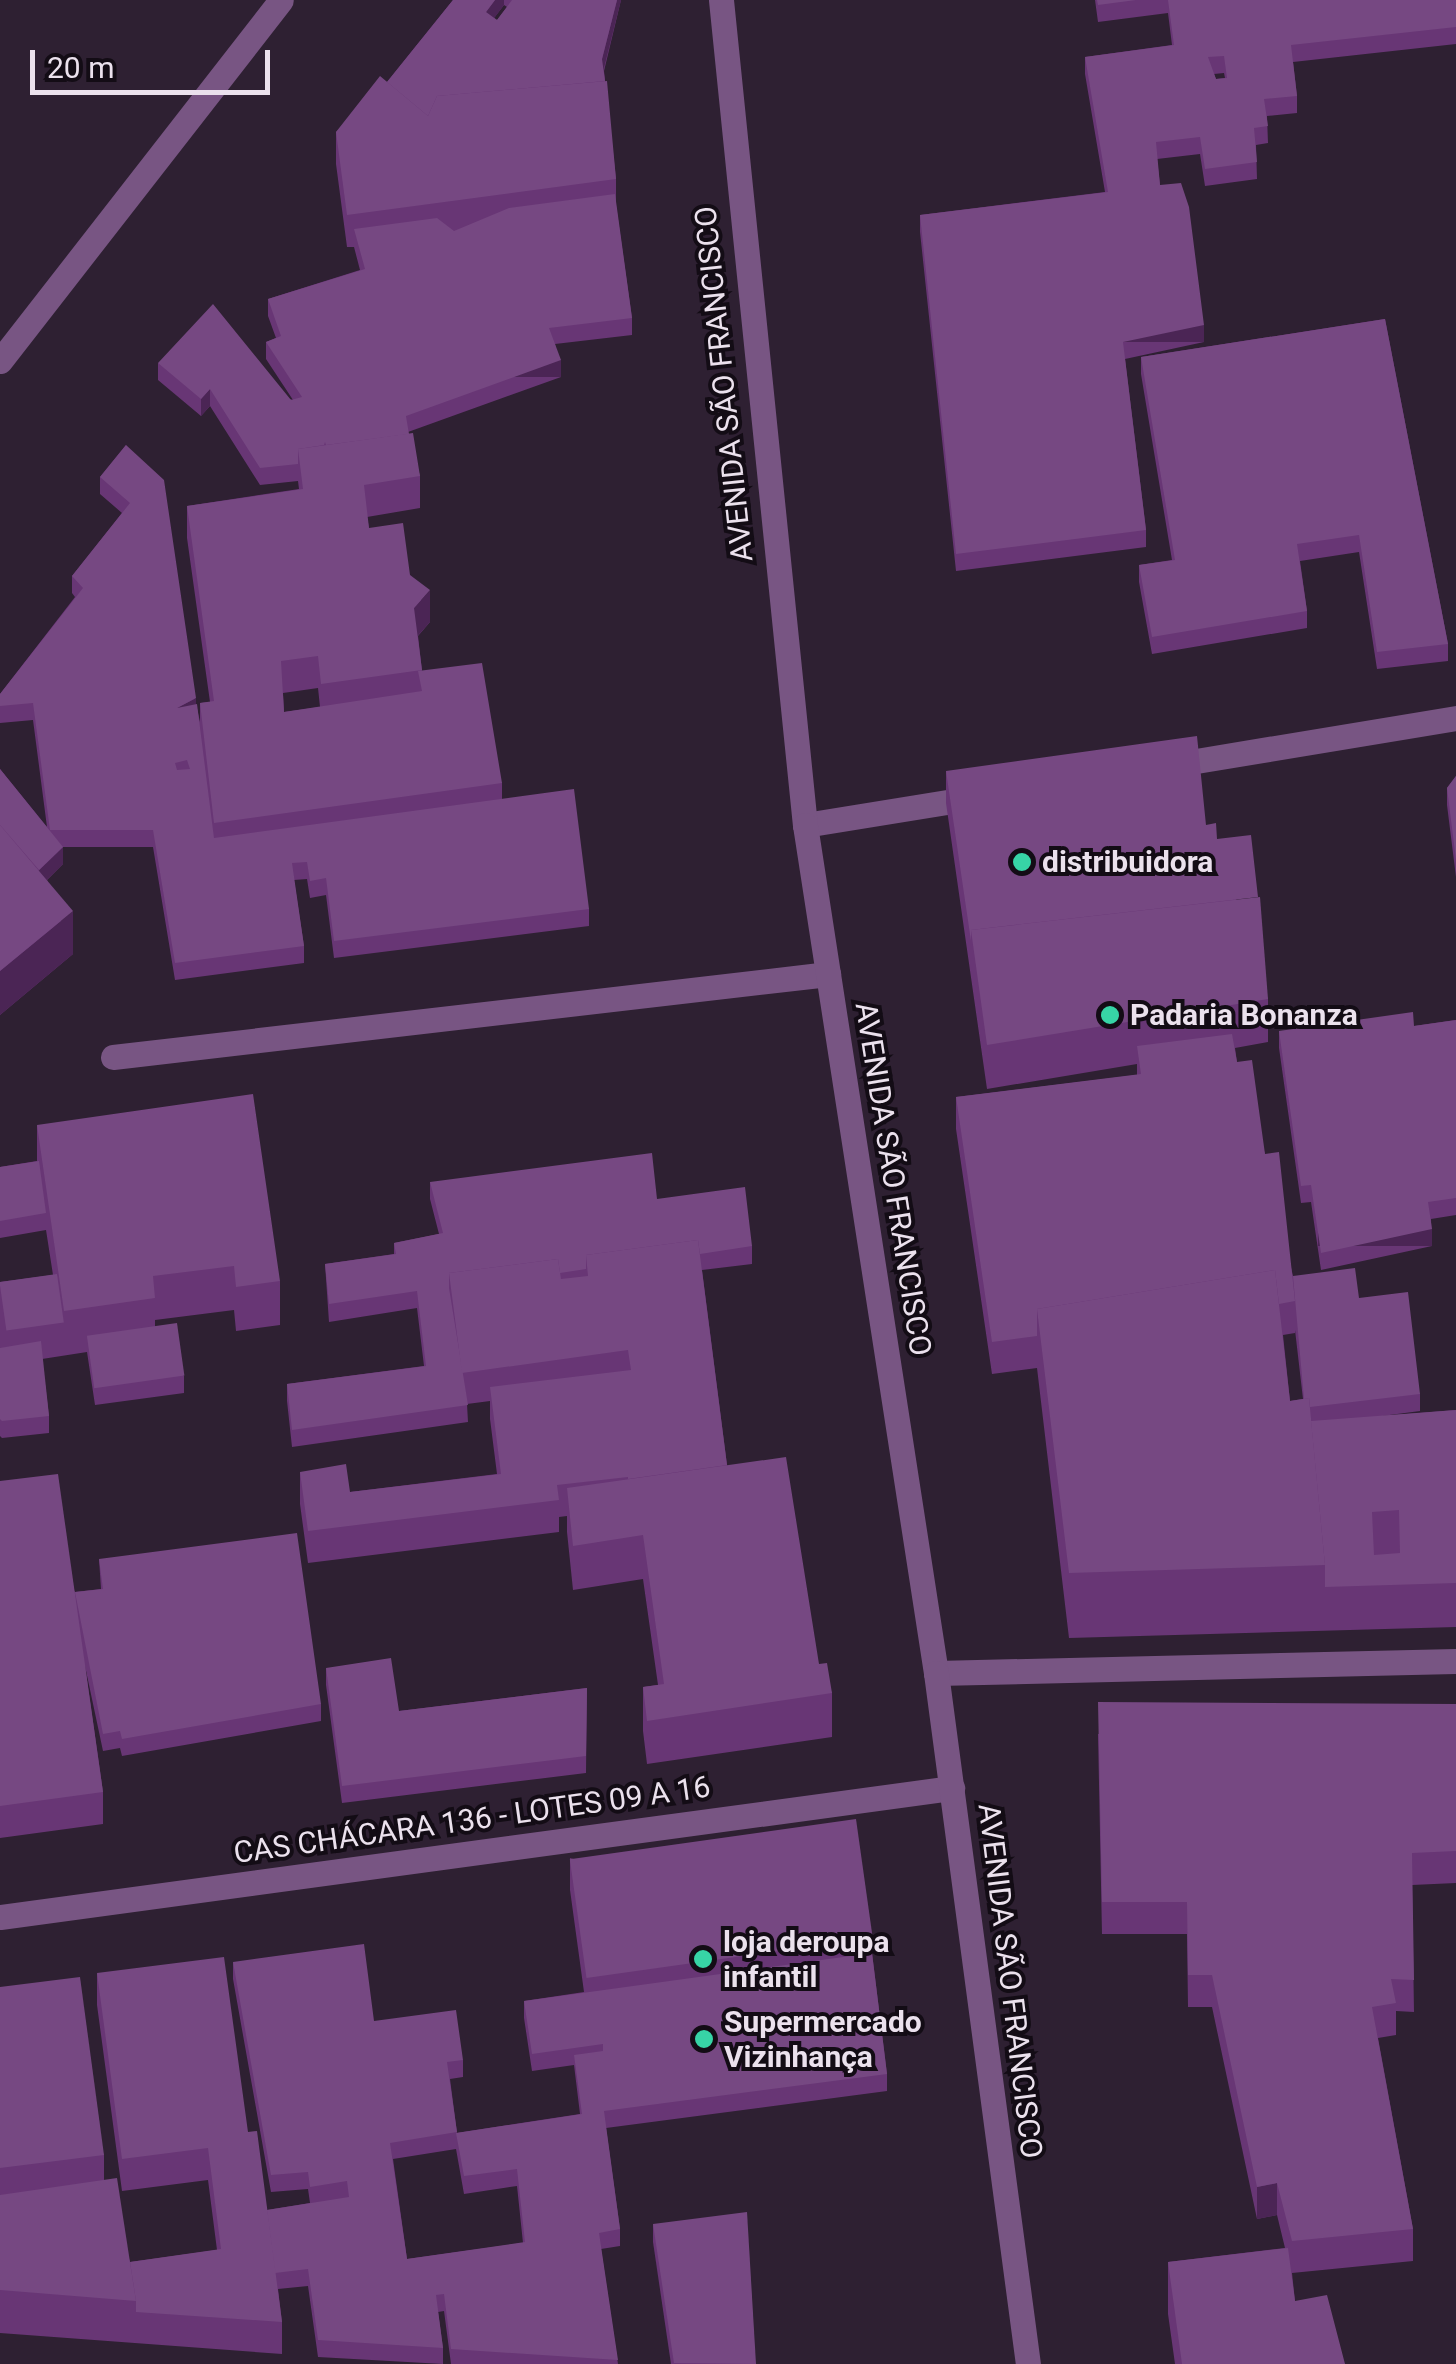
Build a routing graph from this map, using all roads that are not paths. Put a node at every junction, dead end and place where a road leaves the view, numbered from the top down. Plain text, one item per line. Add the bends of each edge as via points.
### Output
1 (281, 0) edge
2 (721, 0) edge
3 (0, 361) edge
4 (1456, 718) edge
5 (1140, 770) edge
6 (1002, 793) edge
7 (805, 825) junction
8 (828, 974) junction
9 (112, 1057) dead end
10 (1456, 1661) edge
11 (936, 1673) junction
12 (952, 1788) junction
13 (0, 1917) edge
14 (1028, 2364) edge

1 - 3 street
2 - 7 street, AVENIDA SÃO FRANCISCO
4 - 5 street
6 - 7 street
7 - 8 street, AVENIDA SÃO FRANCISCO
8 - 9 street
8 - 11 street, AVENIDA SÃO FRANCISCO
10 - 11 street
11 - 12 street, AVENIDA SÃO FRANCISCO
12 - 13 street, CAS CHÁCARA 136 - LOTES 09 A 16
12 - 14 street, AVENIDA SÃO FRANCISCO

